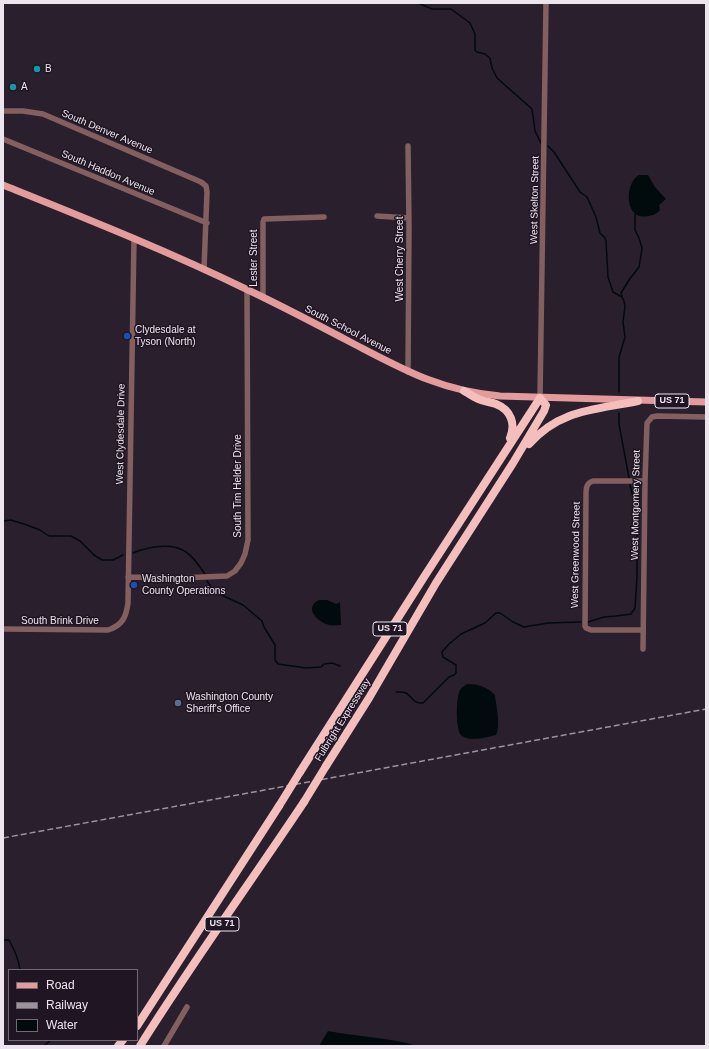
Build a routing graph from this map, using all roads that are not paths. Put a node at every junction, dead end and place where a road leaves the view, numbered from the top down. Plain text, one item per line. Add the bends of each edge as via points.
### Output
1 (546, 3) edge
2 (3, 111) edge
3 (3, 139) edge
4 (408, 146) dead end
5 (3, 185) edge
6 (377, 216) dead end
7 (324, 217) dead end
8 (409, 218) junction
9 (207, 224) junction
10 (134, 238) junction
11 (204, 269) junction
12 (247, 289) junction
13 (263, 297) junction
14 (408, 372) junction
15 (464, 391) junction
16 (540, 398) junction
17 (638, 401) junction
18 (706, 402) edge
19 (706, 417) edge
20 (513, 463) junction
21 (645, 481) junction
22 (482, 487) junction
23 (128, 577) junction
24 (116, 627) joint
25 (3, 630) edge
26 (643, 630) junction
27 (643, 649) dead end
28 (149, 1007) junction
29 (187, 1007) dead end
30 (138, 1021) edge
31 (138, 1024) edge
32 (140, 1046) edge
33 (164, 1046) edge

1 - 16 street, West Skelton Street
2 - 9 street, South Denver Avenue via 42,114 201,182 206,186 207,192
3 - 9 street, South Haddon Avenue
4 - 8 street, West Cherry Street
5 - 10 main road, South School Avenue
6 - 8 street
7 - 13 street, Lester Street via 264,219
8 - 14 street, West Cherry Street
9 - 11 street
10 - 11 main road, South School Avenue
10 - 23 street, West Clydesdale Drive
11 - 12 main road, South School Avenue
12 - 13 main road, South School Avenue
12 - 23 street, South Tim Helder Drive via 248,540 245,554 235,571 227,576
13 - 14 main road, South School Avenue
14 - 15 main road, South School Avenue
15 - 16 main road, South School Avenue via 495,396
15 - 22 highway via 478,399 502,406 513,423 511,437
16 - 17 main road, South School Avenue / US 71
16 - 20 highway, Fulbright Expressway via 546,405 544,411
16 - 22 highway, US 71
17 - 18 main road, South School Avenue / US 71
17 - 20 highway via 562,418 534,438
19 - 21 street, West Montgomery Street via 657,416 649,420
20 - 32 highway, Fulbright Expressway / US 71, bridge via 436,583 304,802
21 - 26 street, West Montgomery Street
21 - 26 street, West Greenwood Street via 593,481 586,489 584,624 591,630
22 - 28 highway, Fulbright Expressway / US 71, bridge
23 - 24 street, West Clydesdale Drive via 126,613
24 - 25 street, South Brink Drive via 108,630
26 - 27 street, West Montgomery Street
28 - 30 highway
28 - 31 highway, Fulbright Expressway / US 71
29 - 33 street

